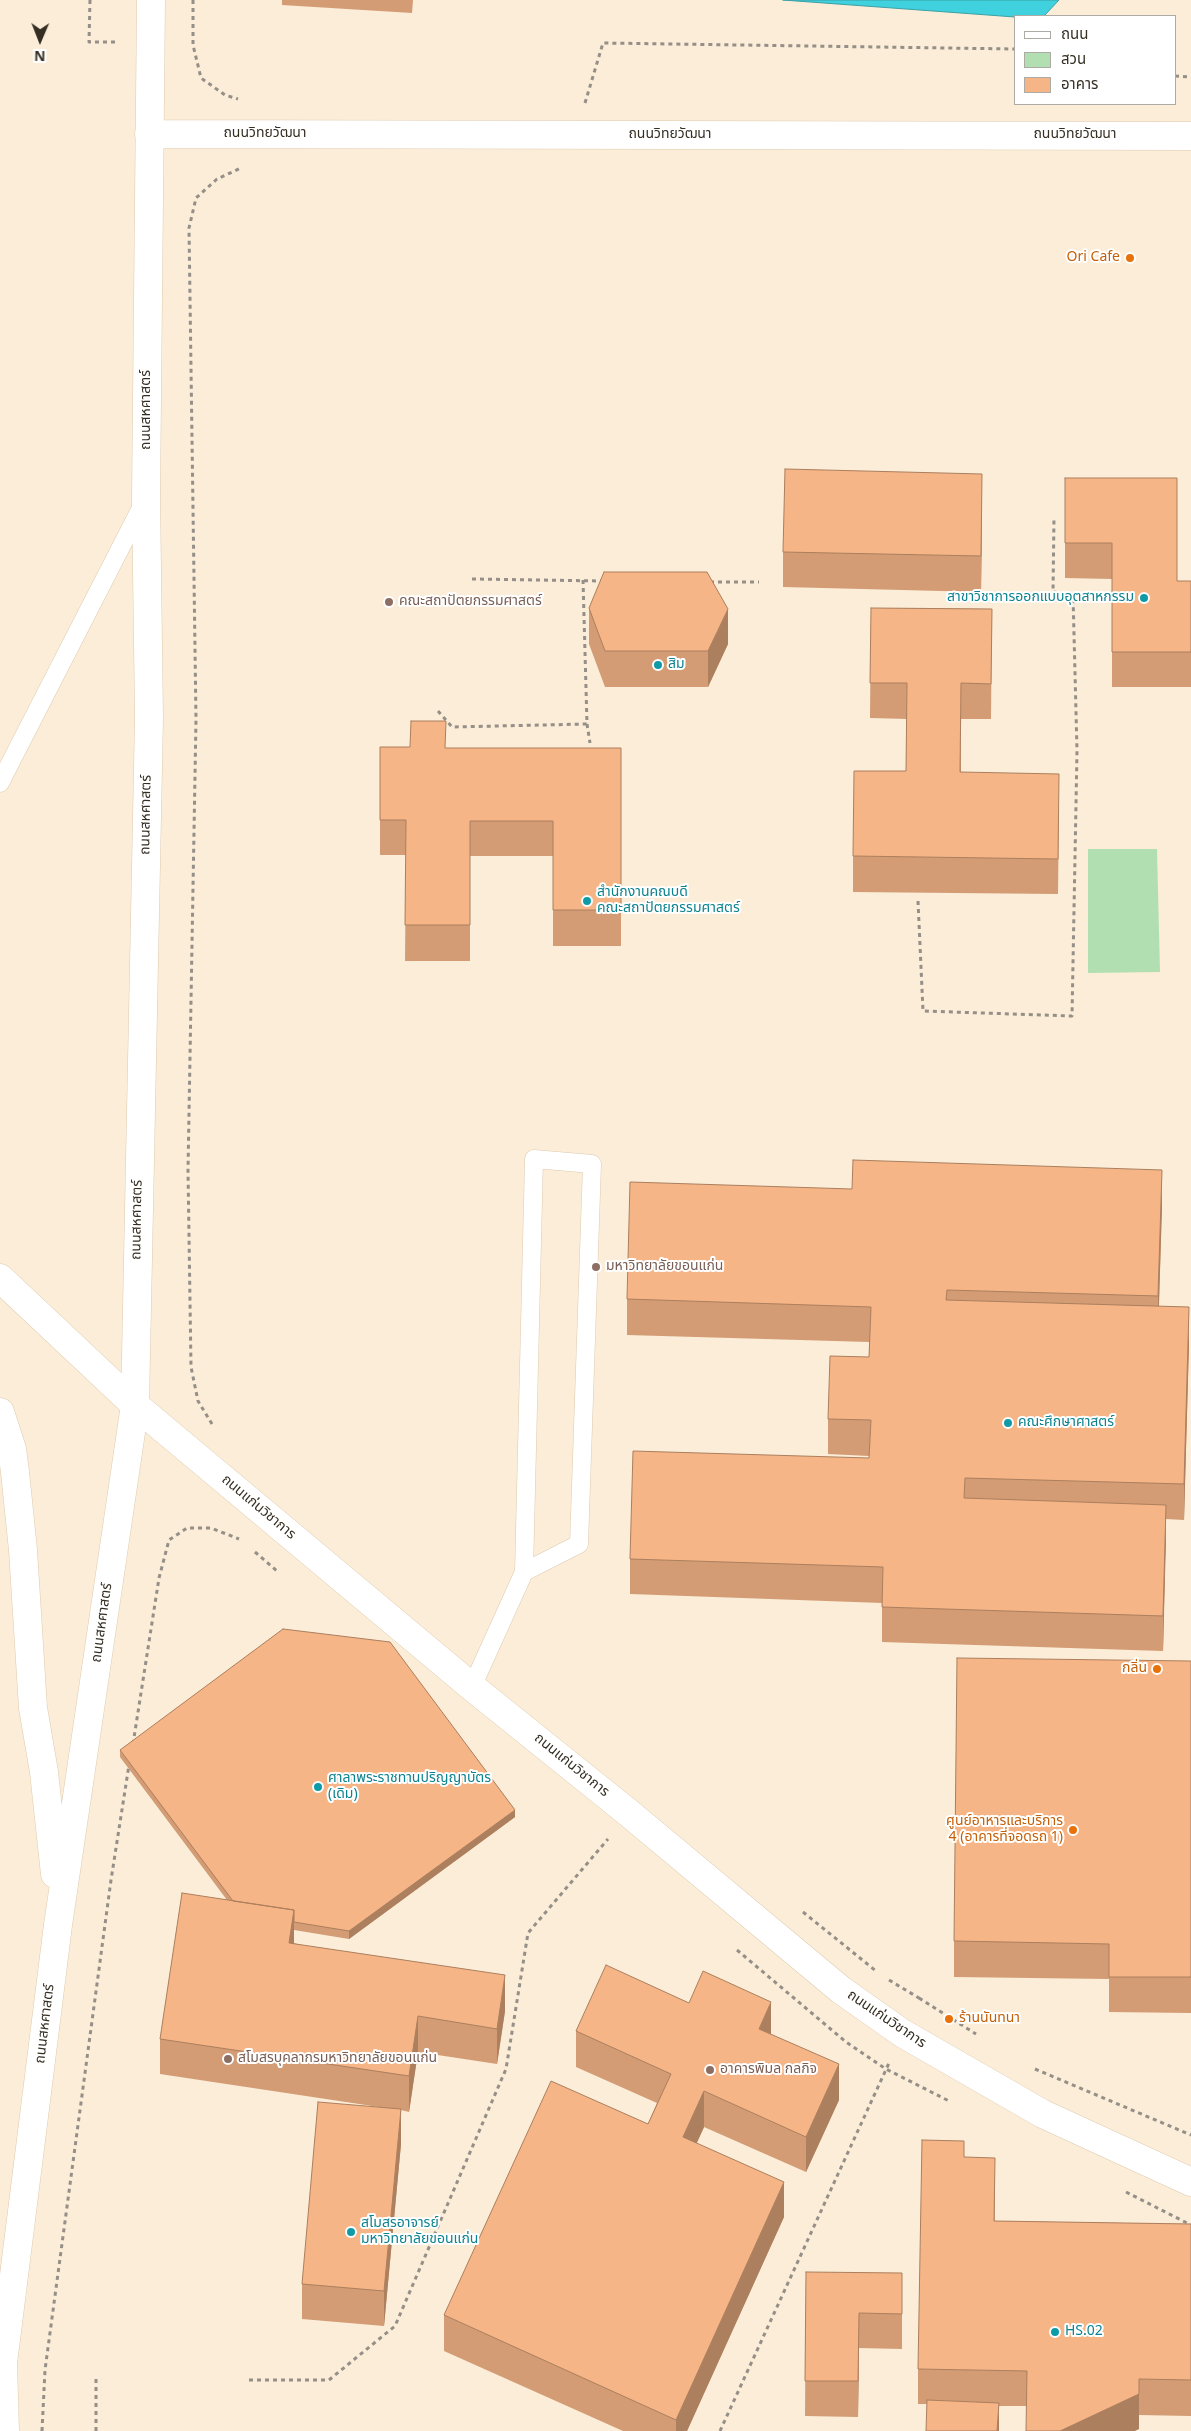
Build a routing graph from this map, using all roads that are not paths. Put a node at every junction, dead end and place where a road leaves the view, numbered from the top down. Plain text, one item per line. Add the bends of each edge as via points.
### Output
1 (151, 0) edge
2 (149, 134) junction
3 (1191, 136) edge
4 (146, 497) junction
5 (0, 783) edge
6 (0, 1278) edge
7 (135, 1405) junction
8 (0, 1412) edge
9 (524, 1572) junction
10 (472, 1687) junction
11 (58, 1925) junction
12 (1191, 2182) edge
13 (2, 2362) edge
14 (5, 2431) edge

1 - 2 street, ถนนสหศาสตร์
2 - 3 street, ถนนวิทยวัฒนา
2 - 4 street, ถนนสหศาสตร์
4 - 5 lane
4 - 7 street, ถนนสหศาสตร์ via 149,728
6 - 7 street, ถนนแก่นวิชาการ
7 - 10 street, ถนนแก่นวิชาการ
7 - 11 street, ถนนสหศาสตร์
8 - 11 street via 12,1449 16,1481 32,1708 52,1832
9 - 9 lane via 534,1159 592,1164 579,1544
9 - 10 lane
10 - 12 street, ถนนแก่นวิชาการ via 841,1990 902,2033 1043,2114
11 - 13 street, ถนนสหศาสตร์
13 - 14 street, ถนนสหศาสตร์

